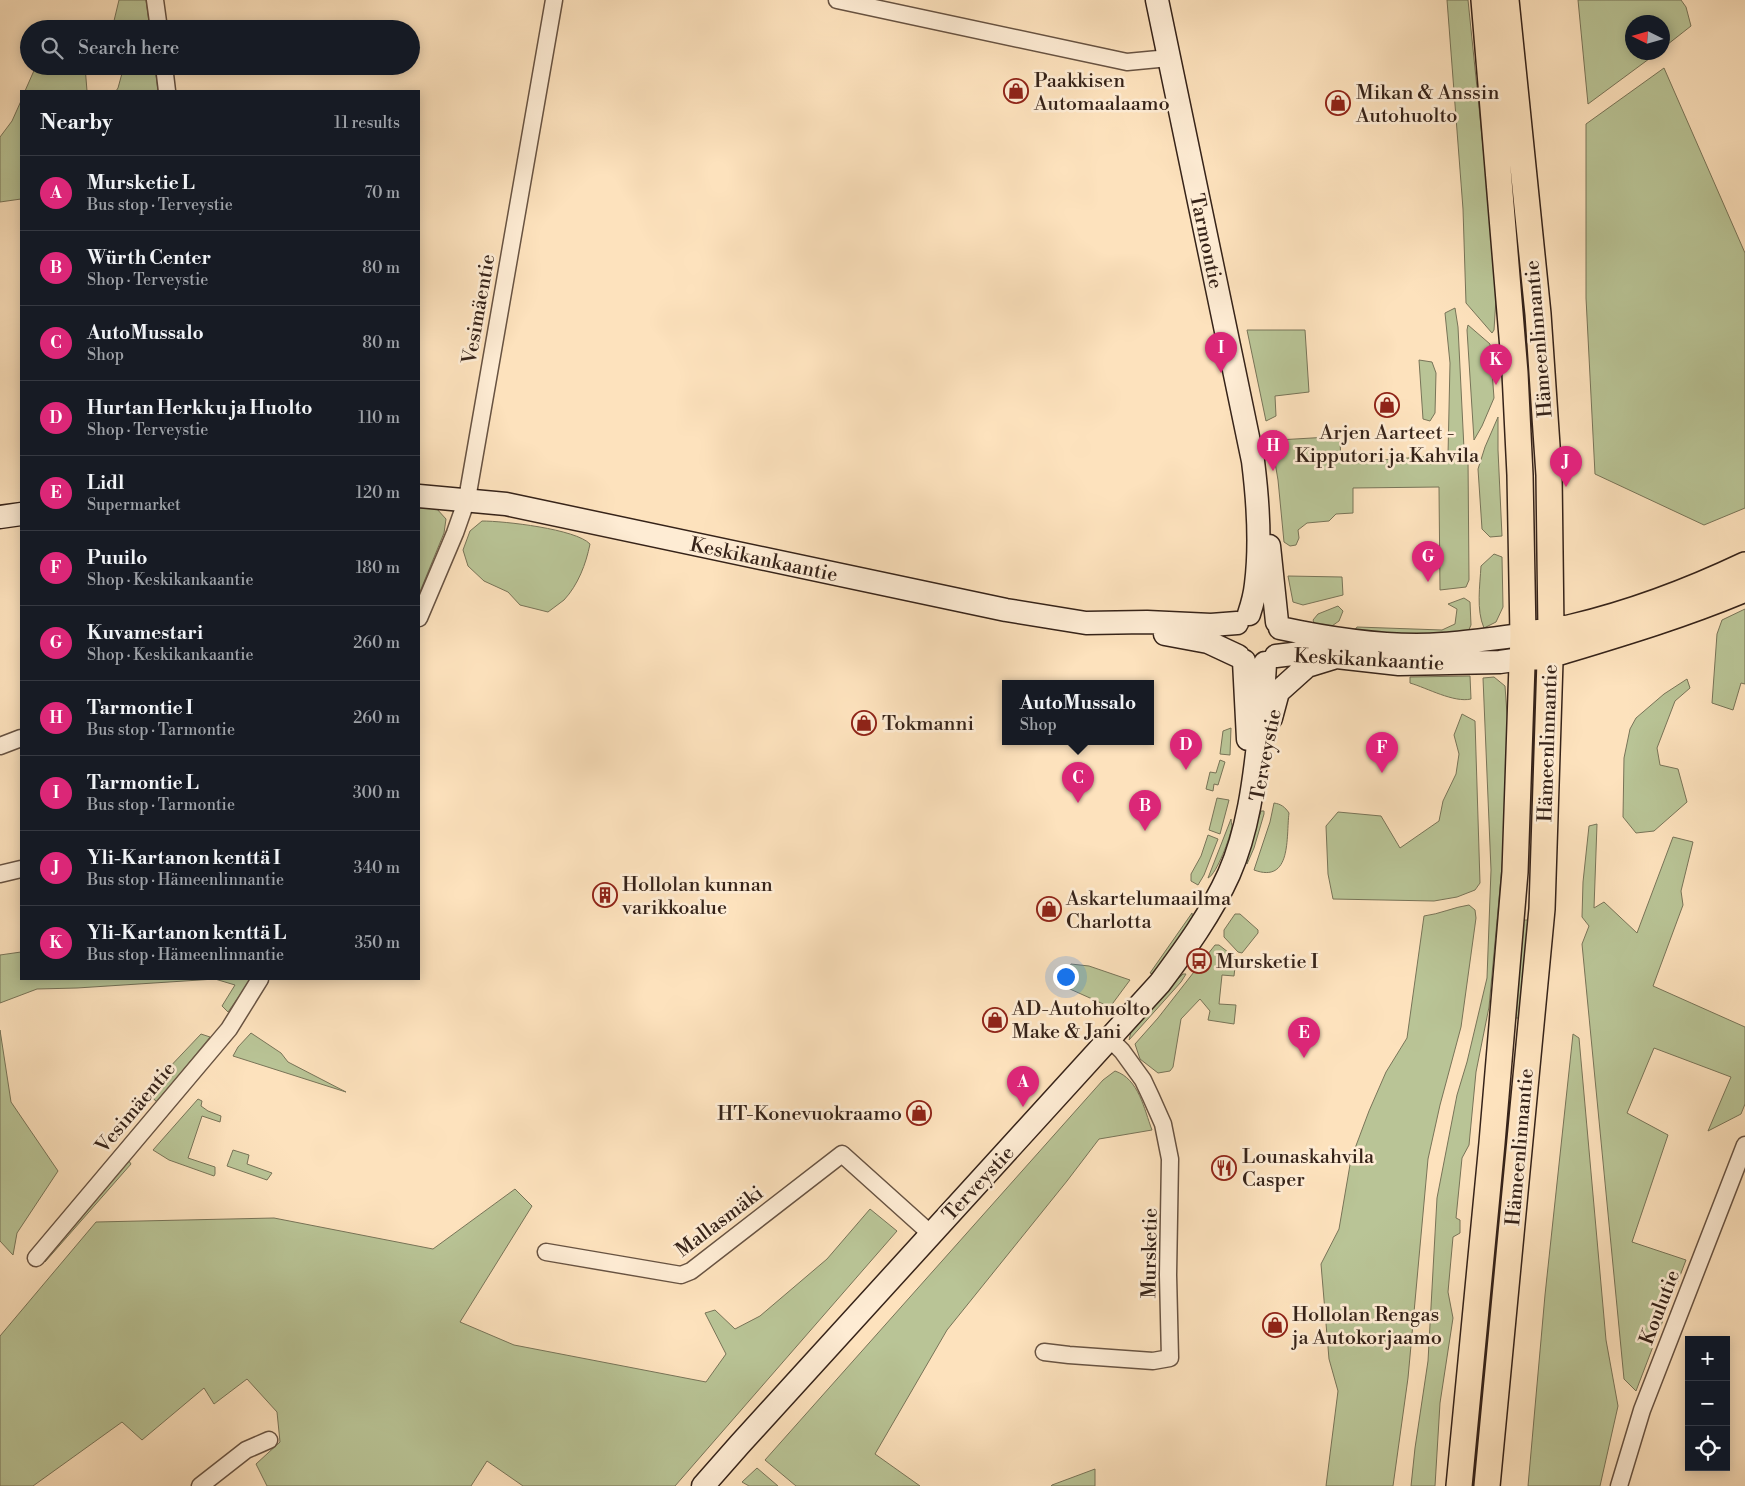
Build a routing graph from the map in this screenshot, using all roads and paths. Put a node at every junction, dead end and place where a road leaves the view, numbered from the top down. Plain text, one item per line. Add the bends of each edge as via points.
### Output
1 (155, 0) edge
2 (554, 0) edge
3 (836, 0) edge
4 (1157, 0) edge
5 (1484, 0) edge
6 (1506, 0) edge
7 (158, 20) edge
8 (1169, 58) junction
9 (165, 75) edge
10 (167, 90) edge
11 (1256, 482) junction
12 (420, 496) edge
13 (467, 500) junction
14 (20, 514) edge
15 (0, 517) edge
16 (1745, 565) edge
17 (1745, 589) edge
18 (420, 616) edge
19 (1243, 619) junction
20 (1110, 624) junction
21 (1279, 625) junction
22 (1551, 630) junction
23 (1522, 647) junction
24 (1550, 655) junction
25 (1335, 657) junction
26 (1256, 659) junction
27 (20, 738) edge
28 (0, 746) edge
29 (1235, 859) junction
30 (20, 869) edge
31 (0, 874) edge
32 (259, 980) edge
33 (1110, 1039) junction
34 (1745, 1145) edge
35 (931, 1234) junction
36 (546, 1252) dead end
37 (36, 1258) dead end
38 (1044, 1352) dead end
39 (269, 1440) dead end
40 (200, 1486) edge
41 (703, 1486) edge
42 (1459, 1486) edge
43 (1487, 1486) edge
44 (1619, 1486) edge

1 - 7 street
2 - 13 street, Vesimäentie
3 - 8 street via 1127,62
4 - 8 main road, Tarmontie
5 - 23 main road, Hämeenlinnantie via 1515,374
6 - 22 main road, Hämeenlinnantie via 1538,314 1549,475
8 - 11 main road, Tarmontie
9 - 10 street
11 - 19 main road, Tarmontie via 1256,585
11 - 21 main road, Tarmontie via 1264,506
12 - 13 main road, Keskikankaantie
13 - 18 street, Vesimäentie
13 - 20 main road, Keskikankaantie via 506,504 1006,610
14 - 15 main road
16 - 22 main road via 1644,606 1572,628
17 - 24 main road via 1646,626
19 - 20 main road, Keskikankaantie via 1211,624
19 - 21 main road via 1264,614
19 - 26 main road via 1232,636 1234,650
20 - 26 main road, Keskikankaantie via 1208,642
21 - 23 main road, Keskikankaantie via 1344,639
21 - 26 main road via 1282,642
22 - 23 main road
22 - 24 main road, Hämeenlinnantie
23 - 24 main road
23 - 25 main road, Keskikankaantie via 1500,662 1399,664
23 - 42 main road, Hämeenlinnantie via 1515,872
24 - 43 main road, Hämeenlinnantie via 1542,909
25 - 26 main road, Keskikankaantie via 1301,653
25 - 29 main road, Terveystie via 1307,666 1278,692 1272,714 1263,789 1245,841
26 - 29 main road, Terveystie via 1244,788 1232,850
27 - 28 street
29 - 33 main road, Terveystie via 1196,935 1160,983
30 - 31 street
32 - 37 street, Vesimäentie via 229,1029
33 - 35 main road, Terveystie
33 - 38 street, Mursketie via 1147,1088 1163,1124 1170,1159 1170,1358 1153,1361
34 - 44 street, Koulutie via 1642,1410
35 - 36 street, Mallasmäki via 842,1154 691,1272 681,1275
35 - 41 main road, Terveystie
39 - 40 street via 246,1450

